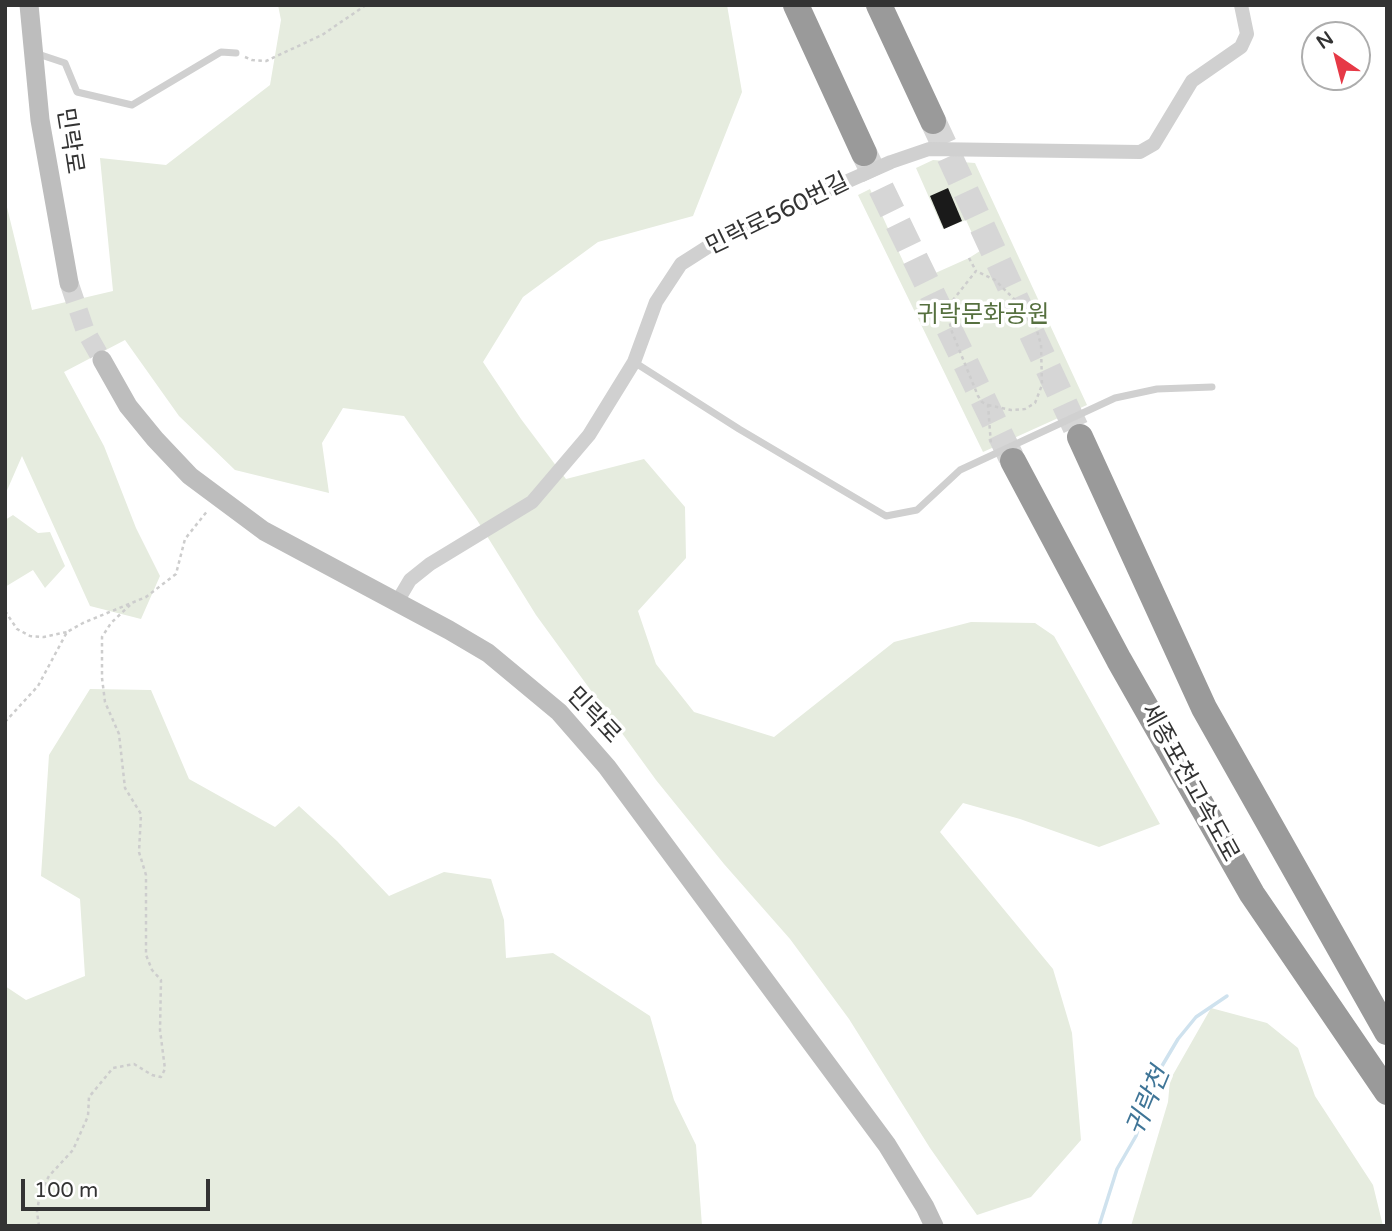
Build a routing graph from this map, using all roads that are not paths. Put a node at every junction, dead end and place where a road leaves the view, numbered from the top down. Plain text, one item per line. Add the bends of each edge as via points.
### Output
1 (29, 5) edge
2 (796, 5) edge
3 (879, 5) edge
4 (1241, 5) edge
5 (34, 53) junction
6 (236, 53) road end
7 (933, 121) tunnel mouth
8 (864, 153) tunnel mouth
9 (69, 284) tunnel mouth
10 (102, 360) tunnel mouth
11 (634, 362) junction
12 (1212, 387) dead end
13 (1080, 437) tunnel mouth
14 (1002, 458) junction
15 (397, 602) junction
16 (1387, 1031) edge
17 (1387, 1092) edge
18 (934, 1226) edge

1 - 5 main road, 민락로
2 - 8 highway
3 - 7 highway
4 - 11 street, 민락로560번길 via 1247,34 1241,47 1192,81 1154,144 1140,152 929,149 878,168 728,234 681,264 656,302
5 - 6 lane via 65,63 77,92 132,105 221,52
5 - 9 main road, 민락로 via 40,120
10 - 15 main road, 민락로 via 128,405 190,476 264,531
11 - 14 lane via 886,516 917,510 960,470
11 - 15 street, 민락로560번길 via 589,435 532,502 430,564 410,580
12 - 14 lane via 1157,389 1115,398
13 - 16 highway, 세종포천고속도로 via 1204,708
14 - 17 highway, 세종포천고속도로 via 1252,894
15 - 18 main road, 민락로 via 488,653 559,712 607,767 887,1145

